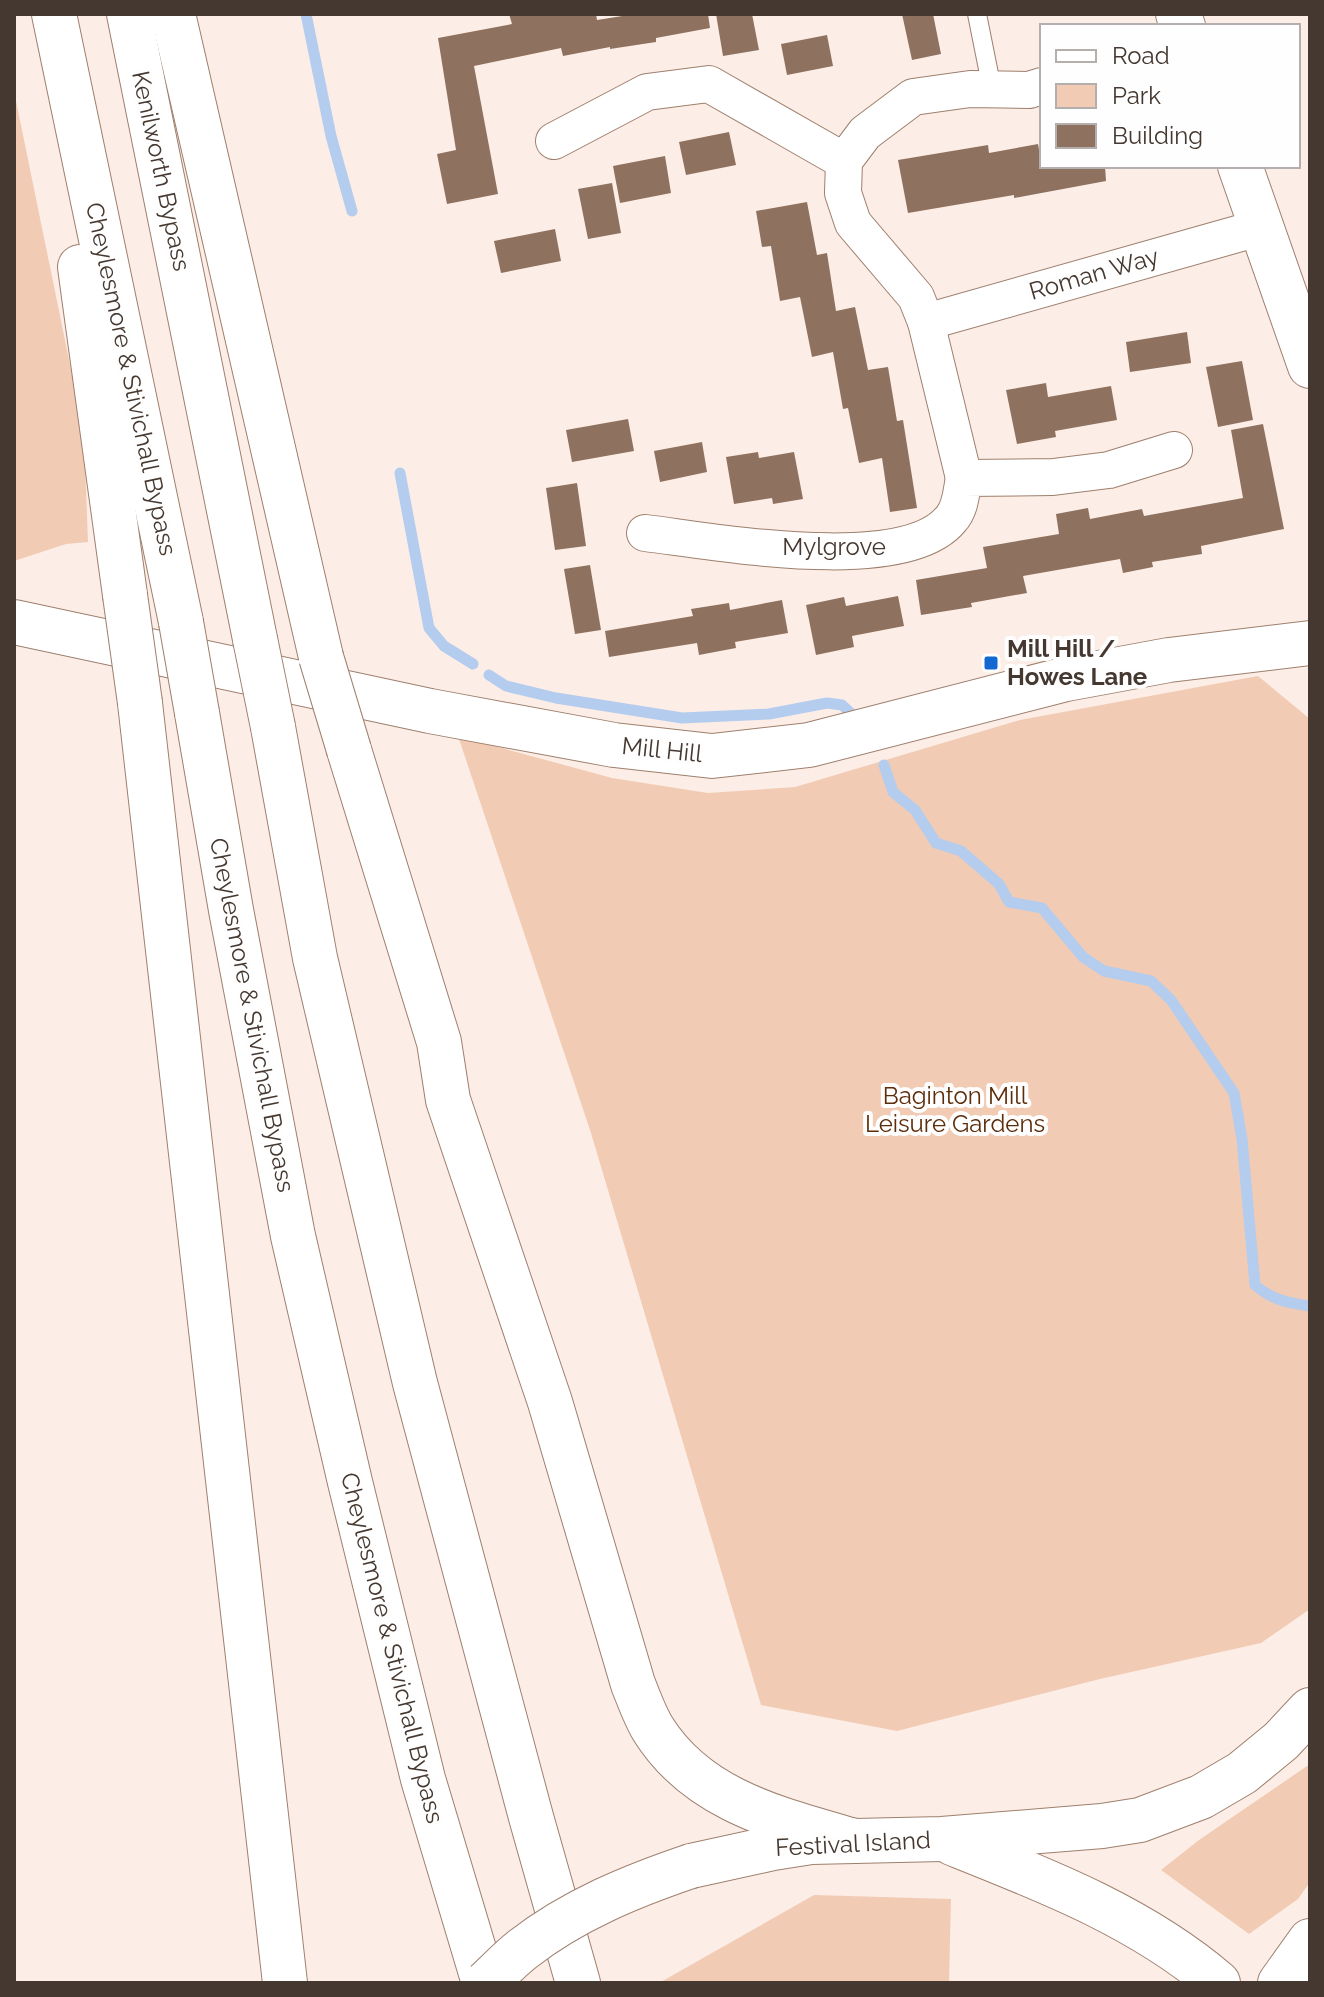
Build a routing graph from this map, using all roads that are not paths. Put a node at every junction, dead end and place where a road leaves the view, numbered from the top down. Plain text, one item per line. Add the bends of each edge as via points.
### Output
1 (129, 14) edge
2 (173, 14) edge
3 (977, 14) edge
4 (57, 26) edge
5 (1040, 87) edge
6 (992, 89) junction
7 (554, 141) dead end
8 (844, 161) junction
9 (1241, 168) edge
10 (1262, 227) junction
11 (926, 322) junction
12 (194, 328) junction
13 (1310, 366) edge
14 (1174, 450) dead end
15 (964, 478) junction
16 (645, 533) dead end
17 (14, 622) edge
18 (1310, 643) edge
19 (308, 656) junction
20 (1310, 1710) edge
21 (942, 1839) junction
22 (854, 1841) junction
23 (1310, 1941) edge
24 (1281, 1981) edge
25 (285, 1983) edge
26 (485, 1983) edge
27 (578, 1983) edge
28 (1218, 1983) edge

1 - 12 main road, Kenilworth Bypass
2 - 19 main road
3 - 6 lane
4 - 25 main road, bridge via 59,143 140,703
4 - 26 main road, Cheylesmore & Stivichall Bypass, bridge via 181,622 293,1236 423,1779
5 - 6 street
6 - 8 street via 913,97 865,133
7 - 8 street via 647,92 709,84
8 - 11 street via 843,193 853,223 916,297
9 - 10 main road
10 - 11 street, Roman Way
10 - 13 main road
11 - 15 street
12 - 19 main road
12 - 27 main road, bridge via 315,958 407,1353
14 - 15 street via 1109,470
15 - 16 street, Mylgrove via 951,519 906,546 787,550
17 - 18 main road, Mill Hill via 430,711 614,745 712,756 809,745 1066,679
19 - 22 main road via 421,1049 448,1100 550,1402 633,1684 652,1727 689,1772 732,1801
20 - 21 main road via 1242,1773 1170,1810 1102,1826
21 - 22 main road, Festival Island
21 - 28 main road, Festival Island via 1126,1919
22 - 26 main road, Festival Island, bridge via 811,1842 691,1866 610,1896 522,1949
23 - 24 main road

